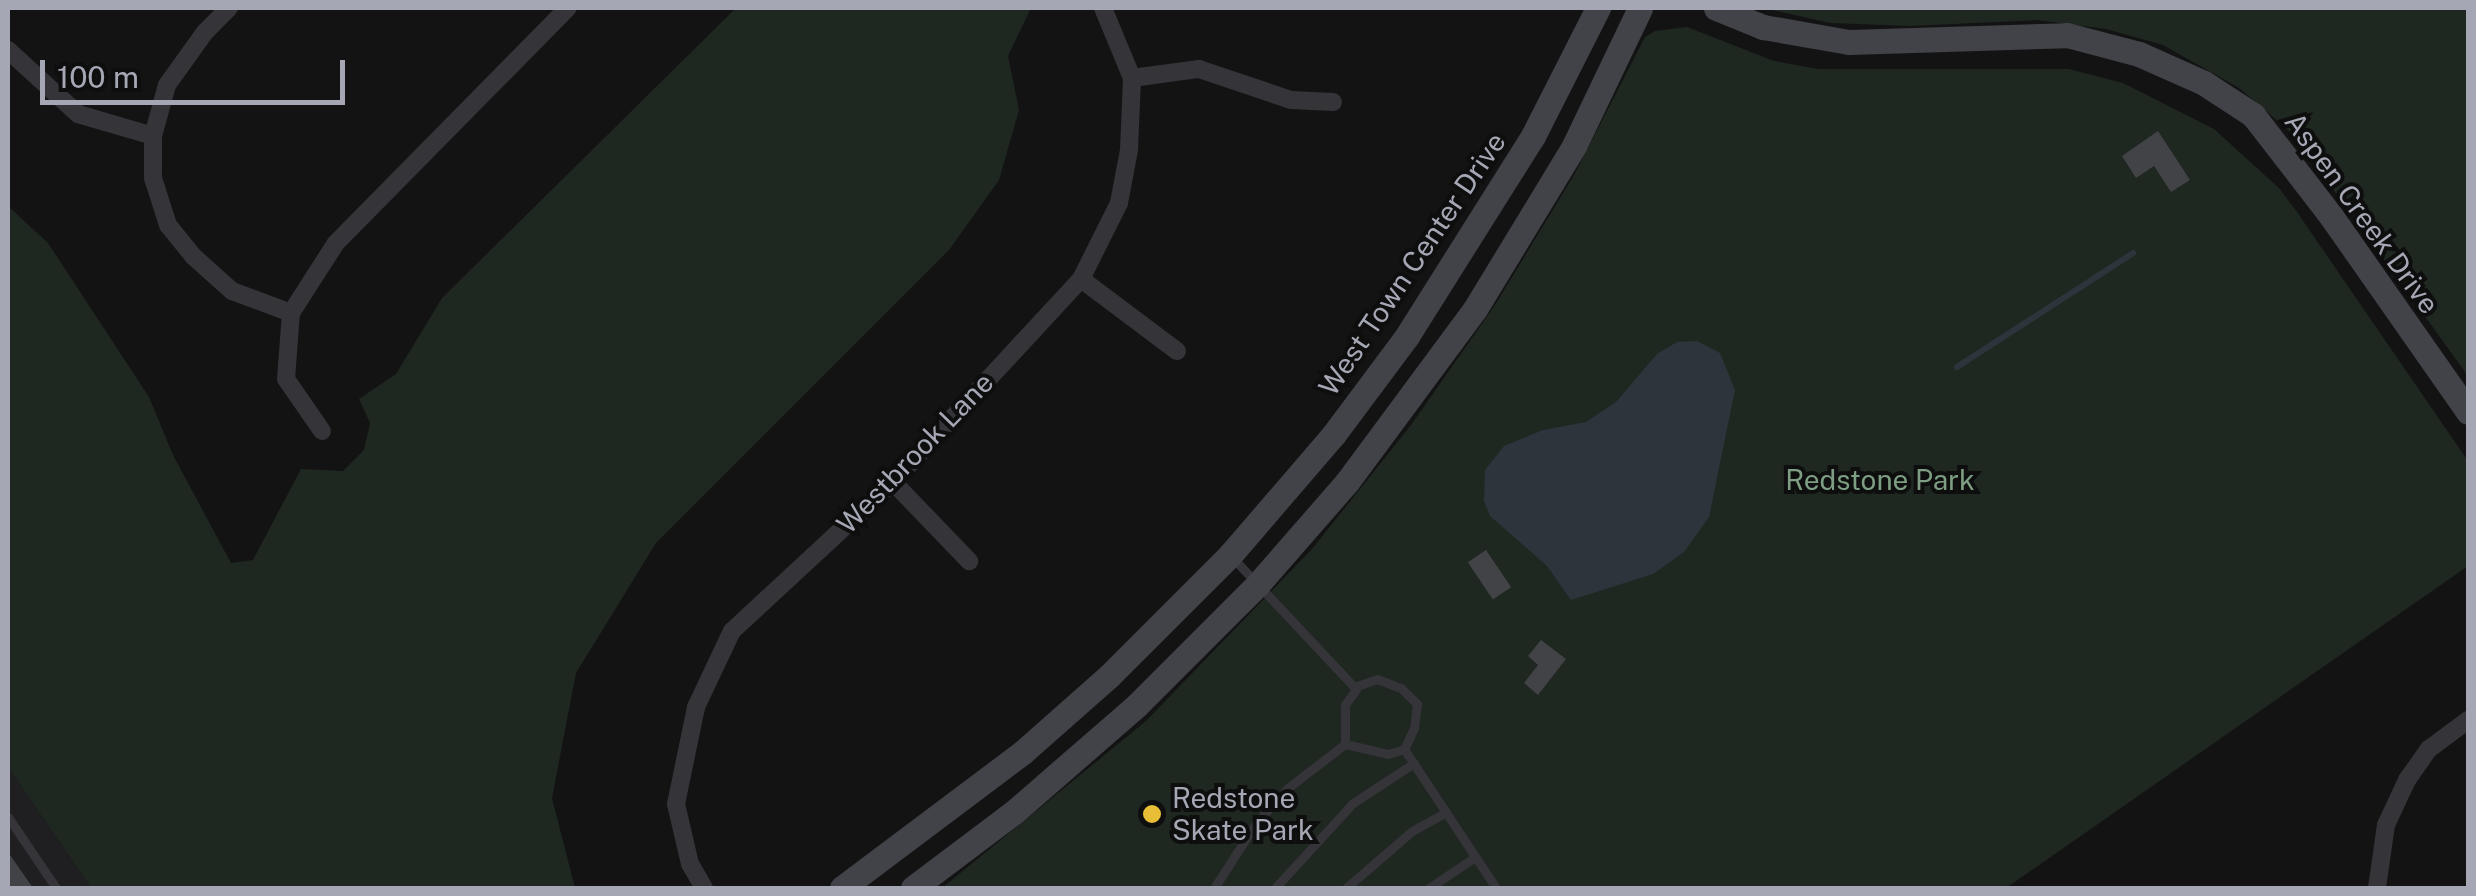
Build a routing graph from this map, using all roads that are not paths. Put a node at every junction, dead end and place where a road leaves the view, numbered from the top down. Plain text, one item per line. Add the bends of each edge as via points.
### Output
1 (229, 8) edge
2 (568, 8) edge
3 (1103, 8) edge
4 (1598, 8) edge
5 (1640, 8) edge
6 (1716, 8) edge
7 (8, 50) edge
8 (1132, 78) junction
9 (1333, 102) dead end
10 (153, 136) junction
11 (1081, 279) junction
12 (291, 313) junction
13 (1176, 352) dead end
14 (2468, 412) edge
15 (322, 431) dead end
16 (893, 482) junction
17 (1230, 555) junction
18 (968, 561) dead end
19 (1258, 584) junction
20 (1354, 686) junction
21 (2468, 720) edge
22 (1345, 744) junction
23 (1404, 749) junction
24 (1414, 763) junction
25 (1446, 812) junction
26 (8, 821) edge
27 (1475, 857) junction
28 (56, 888) edge
29 (704, 888) edge
30 (842, 888) edge
31 (913, 888) edge
32 (1214, 888) edge
33 (1275, 888) edge
34 (1346, 888) edge
35 (1430, 888) edge
36 (1496, 888) edge
37 (2377, 888) edge

1 - 10 street via 167,85
2 - 12 street via 336,243
3 - 8 street, Westbrook Lane
4 - 17 street, West Town Center Drive via 1533,136 1406,336 1334,434
5 - 19 street via 1574,146 1475,309 1347,482
6 - 14 street, Aspen Creek Drive via 1764,27 1850,42 2067,35 2139,54 2204,83 2253,114
7 - 10 street via 78,114
8 - 9 street via 1199,69 1291,100
8 - 11 street, Westbrook Lane via 1119,203
10 - 12 street via 153,178 168,225 232,291
11 - 13 street
11 - 16 street, Westbrook Lane
12 - 15 street via 286,379
16 - 18 street
16 - 29 street, Westbrook Lane via 732,631 696,707 676,804 690,864
17 - 19 lane
17 - 30 street, West Town Center Drive via 1023,752
19 - 20 lane
19 - 31 street via 1137,705 1014,812
20 - 22 lane via 1345,705
20 - 23 lane via 1377,679 1401,688 1417,704
21 - 37 street via 2429,749 2407,780 2386,825
22 - 23 lane via 1388,754
22 - 32 lane via 1289,787 1256,823
23 - 24 lane
24 - 25 lane
24 - 33 lane via 1352,803
25 - 27 lane
25 - 34 lane via 1412,831
26 - 28 lane
27 - 35 lane
27 - 36 lane

